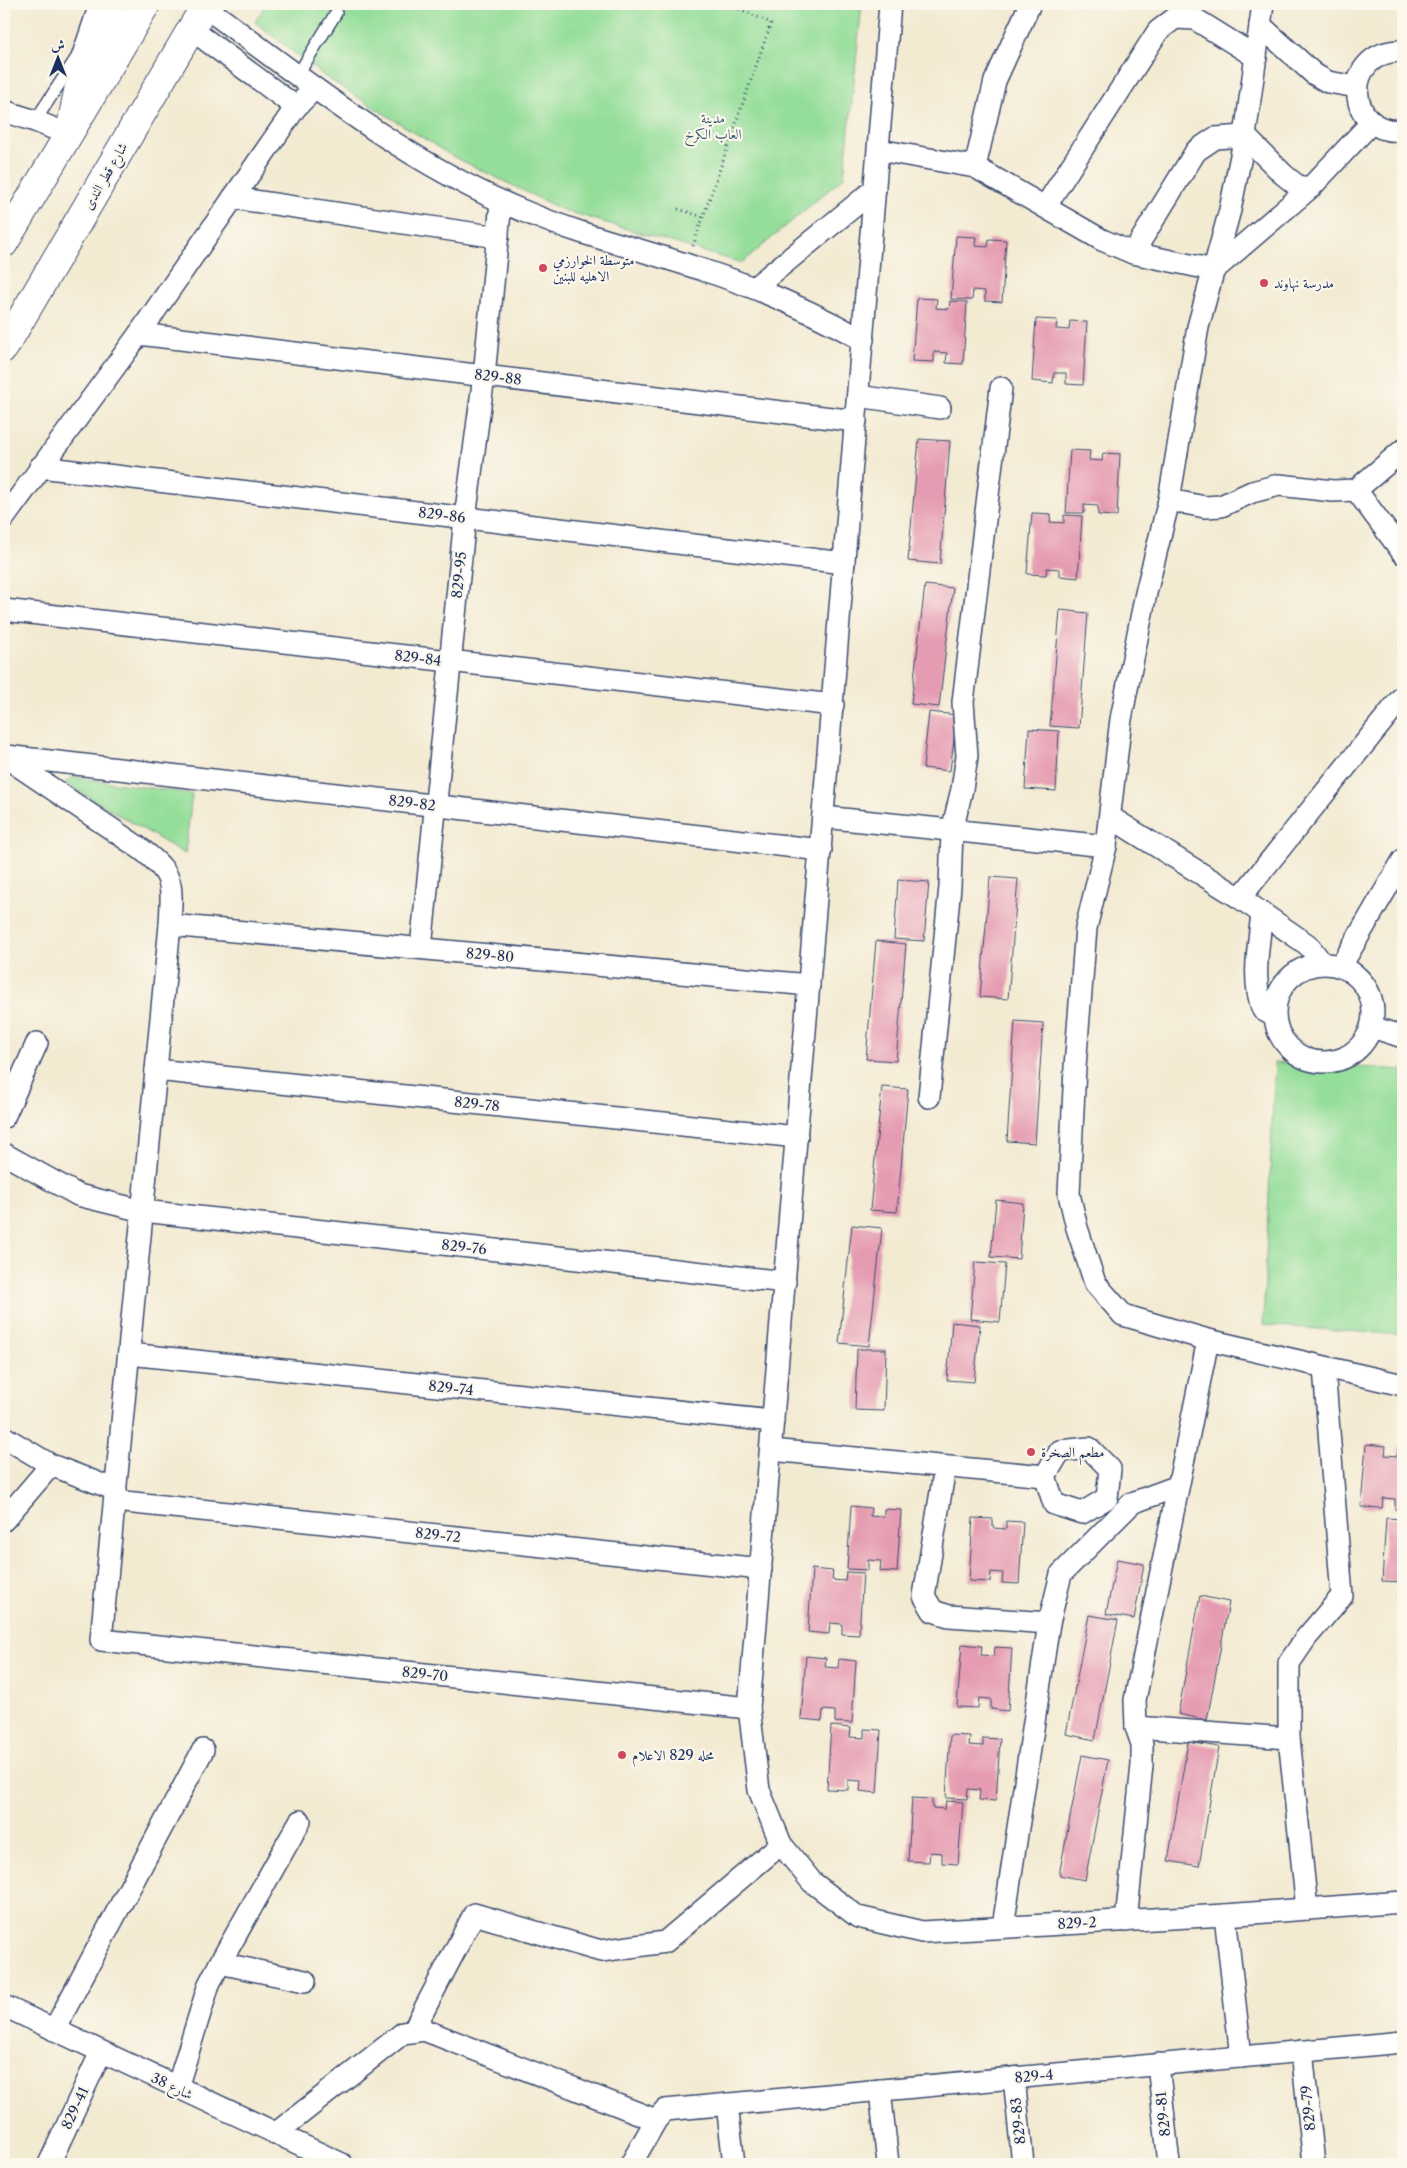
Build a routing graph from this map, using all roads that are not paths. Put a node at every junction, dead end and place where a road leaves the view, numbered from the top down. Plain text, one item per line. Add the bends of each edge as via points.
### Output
1 (95, 4) edge
2 (114, 4) edge
3 (146, 4) edge
4 (890, 4) edge
5 (1030, 4) edge
6 (1263, 4) edge
7 (205, 5) edge
8 (336, 13) dead end
9 (1260, 25) junction
10 (190, 29) junction
11 (1403, 51) edge
12 (1256, 57) junction
13 (305, 82) junction
14 (1357, 87) junction
15 (296, 107) junction
16 (4, 111) edge
17 (34, 121) junction
18 (1372, 122) junction
19 (1403, 130) edge
20 (69, 131) junction
21 (1245, 136) junction
22 (879, 150) junction
23 (975, 167) junction
24 (1311, 187) junction
25 (875, 189) junction
26 (233, 198) junction
27 (501, 202) junction
28 (1045, 207) junction
29 (498, 237) junction
30 (4, 243) edge
31 (1134, 253) junction
32 (1214, 270) junction
33 (754, 288) junction
34 (139, 334) junction
35 (863, 340) junction
36 (4, 348) edge
37 (484, 376) junction
38 (1001, 388) dead end
39 (858, 396) junction
40 (940, 408) dead end
41 (856, 421) junction
42 (1403, 450) edge
43 (40, 467) junction
44 (1356, 490) junction
45 (1169, 500) junction
46 (4, 518) edge
47 (465, 518) junction
48 (1403, 553) edge
49 (844, 563) junction
50 (4, 610) edge
51 (450, 662) junction
52 (1403, 696) edge
53 (832, 706) junction
54 (4, 756) edge
55 (436, 806) junction
56 (823, 817) junction
57 (1110, 817) junction
58 (952, 831) junction
59 (1106, 846) junction
60 (821, 850) junction
61 (1403, 860) edge
62 (1240, 898) junction
63 (1262, 913) junction
64 (170, 925) junction
65 (421, 948) junction
66 (1332, 965) junction
67 (810, 985) junction
68 (1274, 1016) junction
69 (1372, 1027) junction
70 (1403, 1037) edge
71 (37, 1043) dead end
72 (156, 1070) junction
73 (929, 1097) dead end
74 (4, 1117) edge
75 (797, 1137) junction
76 (4, 1154) edge
77 (143, 1211) junction
78 (785, 1282) junction
79 (1208, 1340) junction
80 (129, 1354) junction
81 (1324, 1368) junction
82 (1403, 1385) edge
83 (773, 1421) junction
84 (4, 1437) edge
85 (771, 1450) junction
86 (51, 1465) junction
87 (945, 1467) junction
88 (1045, 1476) dead end
89 (1178, 1486) junction
90 (115, 1495) junction
91 (4, 1520) edge
92 (761, 1569) junction
93 (1049, 1623) junction
94 (750, 1708) junction
95 (1136, 1727) junction
96 (1289, 1738) junction
97 (202, 1750) dead end
98 (300, 1821) dead end
99 (780, 1844) junction
100 (1403, 1902) edge
101 (1307, 1909) junction
102 (1225, 1915) junction
103 (1126, 1920) junction
104 (1003, 1927) junction
105 (220, 1963) junction
106 (305, 1981) dead end
107 (4, 2006) edge
108 (54, 2030) junction
109 (414, 2031) junction
110 (1403, 2042) edge
111 (1302, 2051) junction
112 (101, 2052) junction
113 (1241, 2057) junction
114 (1158, 2064) junction
115 (1014, 2078) junction
116 (177, 2088) junction
117 (880, 2090) junction
118 (727, 2104) junction
119 (660, 2115) junction
120 (275, 2134) junction
121 (315, 2158) edge
122 (49, 2164) edge
123 (342, 2164) edge
124 (631, 2164) edge
125 (734, 2164) edge
126 (888, 2164) edge
127 (1023, 2164) edge
128 (1169, 2164) edge
129 (1314, 2164) edge

1 - 17 lane via 77,57
2 - 20 main road via 96,56 78,91
3 - 20 main road
4 - 22 street, 829-2
5 - 23 street via 996,81
6 - 9 street
7 - 10 main road, شارع قطر الندى
7 - 13 street
8 - 13 lane
9 - 12 street
9 - 14 street via 1314,74 1328,82
10 - 15 street
10 - 36 main road, شارع قطر الندى
11 - 14 street via 1380,54 1368,62
12 - 21 street
12 - 28 street via 1195,20 1175,18 1158,31
13 - 15 street
13 - 27 street via 409,153
14 - 18 street via 1358,100
15 - 26 street
16 - 17 street
17 - 20 street
18 - 19 street via 1384,128
18 - 24 street
20 - 30 main road
21 - 24 street via 1299,187
21 - 31 street via 1216,138 1196,151
21 - 32 street
22 - 23 street
22 - 25 street, 829-2
23 - 28 street
24 - 32 street
25 - 33 street
25 - 35 street, 829-2
26 - 29 street
26 - 34 street
27 - 29 street, 829-95
27 - 33 street via 543,219
28 - 31 street via 1102,240
29 - 37 street, 829-95
31 - 32 street
32 - 45 street via 1198,327
33 - 35 street via 829,321
34 - 37 street, 829-88
34 - 43 street
35 - 39 street, 829-2
37 - 41 street, 829-88
37 - 47 street, 829-95
38 - 58 street via 963,702 967,756
39 - 40 street
39 - 41 street, 829-2
41 - 49 street, 829-2
42 - 44 street
43 - 46 street
43 - 47 street, 829-86
44 - 45 street via 1332,491 1279,485 1252,492 1221,506 1205,507
44 - 48 street
45 - 57 street via 1146,593 1121,719
47 - 49 street, 829-86
47 - 51 street, 829-95
49 - 53 street, 829-2
50 - 51 street, 829-84
51 - 53 street, 829-84
51 - 55 street, 829-95
52 - 62 street
53 - 56 street, 829-2
54 - 55 street, 829-82
54 - 64 street via 161,864 170,880
55 - 60 street, 829-82
55 - 65 street, 829-95
56 - 58 street
56 - 60 street, 829-2
57 - 59 street
57 - 62 street
58 - 59 street
58 - 73 street via 950,887
59 - 79 street via 1086,928 1074,1067 1069,1194 1095,1283 1123,1315
60 - 67 street, 829-2
61 - 66 street
62 - 63 street
63 - 66 street
63 - 68 street via 1257,965 1259,999 1263,1010
64 - 65 street, 829-80
64 - 72 street
65 - 67 street, 829-80
66 - 68 street via 1303,968 1287,979 1277,996
66 - 69 street via 1357,976 1369,990 1374,1008
67 - 75 street, 829-2
68 - 69 street via 1280,1035 1292,1050 1309,1060 1328,1062 1347,1057 1362,1044
69 - 70 street
71 - 74 street
72 - 75 street, 829-78
72 - 77 street
75 - 78 street, 829-2
76 - 77 street, 829-76 via 78,1195
77 - 78 street, 829-76
77 - 80 street
78 - 83 street, 829-2
79 - 81 street
79 - 89 street
80 - 83 street, 829-74
80 - 90 street
81 - 82 street
81 - 96 street via 1342,1596 1289,1662
83 - 85 street, 829-2
84 - 86 street, 829-72
85 - 87 street
85 - 92 street, 829-2
86 - 90 street, 829-72
86 - 91 street
87 - 88 street
87 - 93 street via 924,1596 933,1610 949,1616
89 - 93 street via 1132,1503 1061,1574
89 - 95 street via 1135,1700
90 - 92 street, 829-72
90 - 94 street, 829-70 via 101,1640
92 - 94 street, 829-2
93 - 104 street
94 - 99 street, 829-2 via 759,1790
95 - 96 street
95 - 103 street via 1142,1744 1142,1765
96 - 101 street
97 - 108 street
98 - 105 street
99 - 104 street, 829-2 via 812,1882 858,1917 922,1932
99 - 109 street via 665,1942 601,1950 474,1914
100 - 101 street, 829-2
101 - 102 street, 829-2
102 - 103 street, 829-2
102 - 113 street
103 - 104 street, 829-2
105 - 106 street
105 - 116 street via 209,1984
107 - 108 street, شارع 38
108 - 112 street, شارع 38
109 - 119 street via 438,2034
109 - 120 street via 403,2033
110 - 111 street, 829-4
111 - 113 street, 829-4
111 - 129 street, 829-79
112 - 116 street, شارع 38
112 - 122 street, 829-41
113 - 114 street, 829-4
114 - 115 street, 829-4
114 - 128 street, 829-81
115 - 117 street, 829-4
115 - 127 street, 829-83
116 - 120 street, شارع 38
117 - 118 street, 829-4
117 - 126 street
118 - 119 street, 829-4
118 - 125 street
119 - 124 street
120 - 121 street, شارع 38
121 - 123 street, شارع 38

